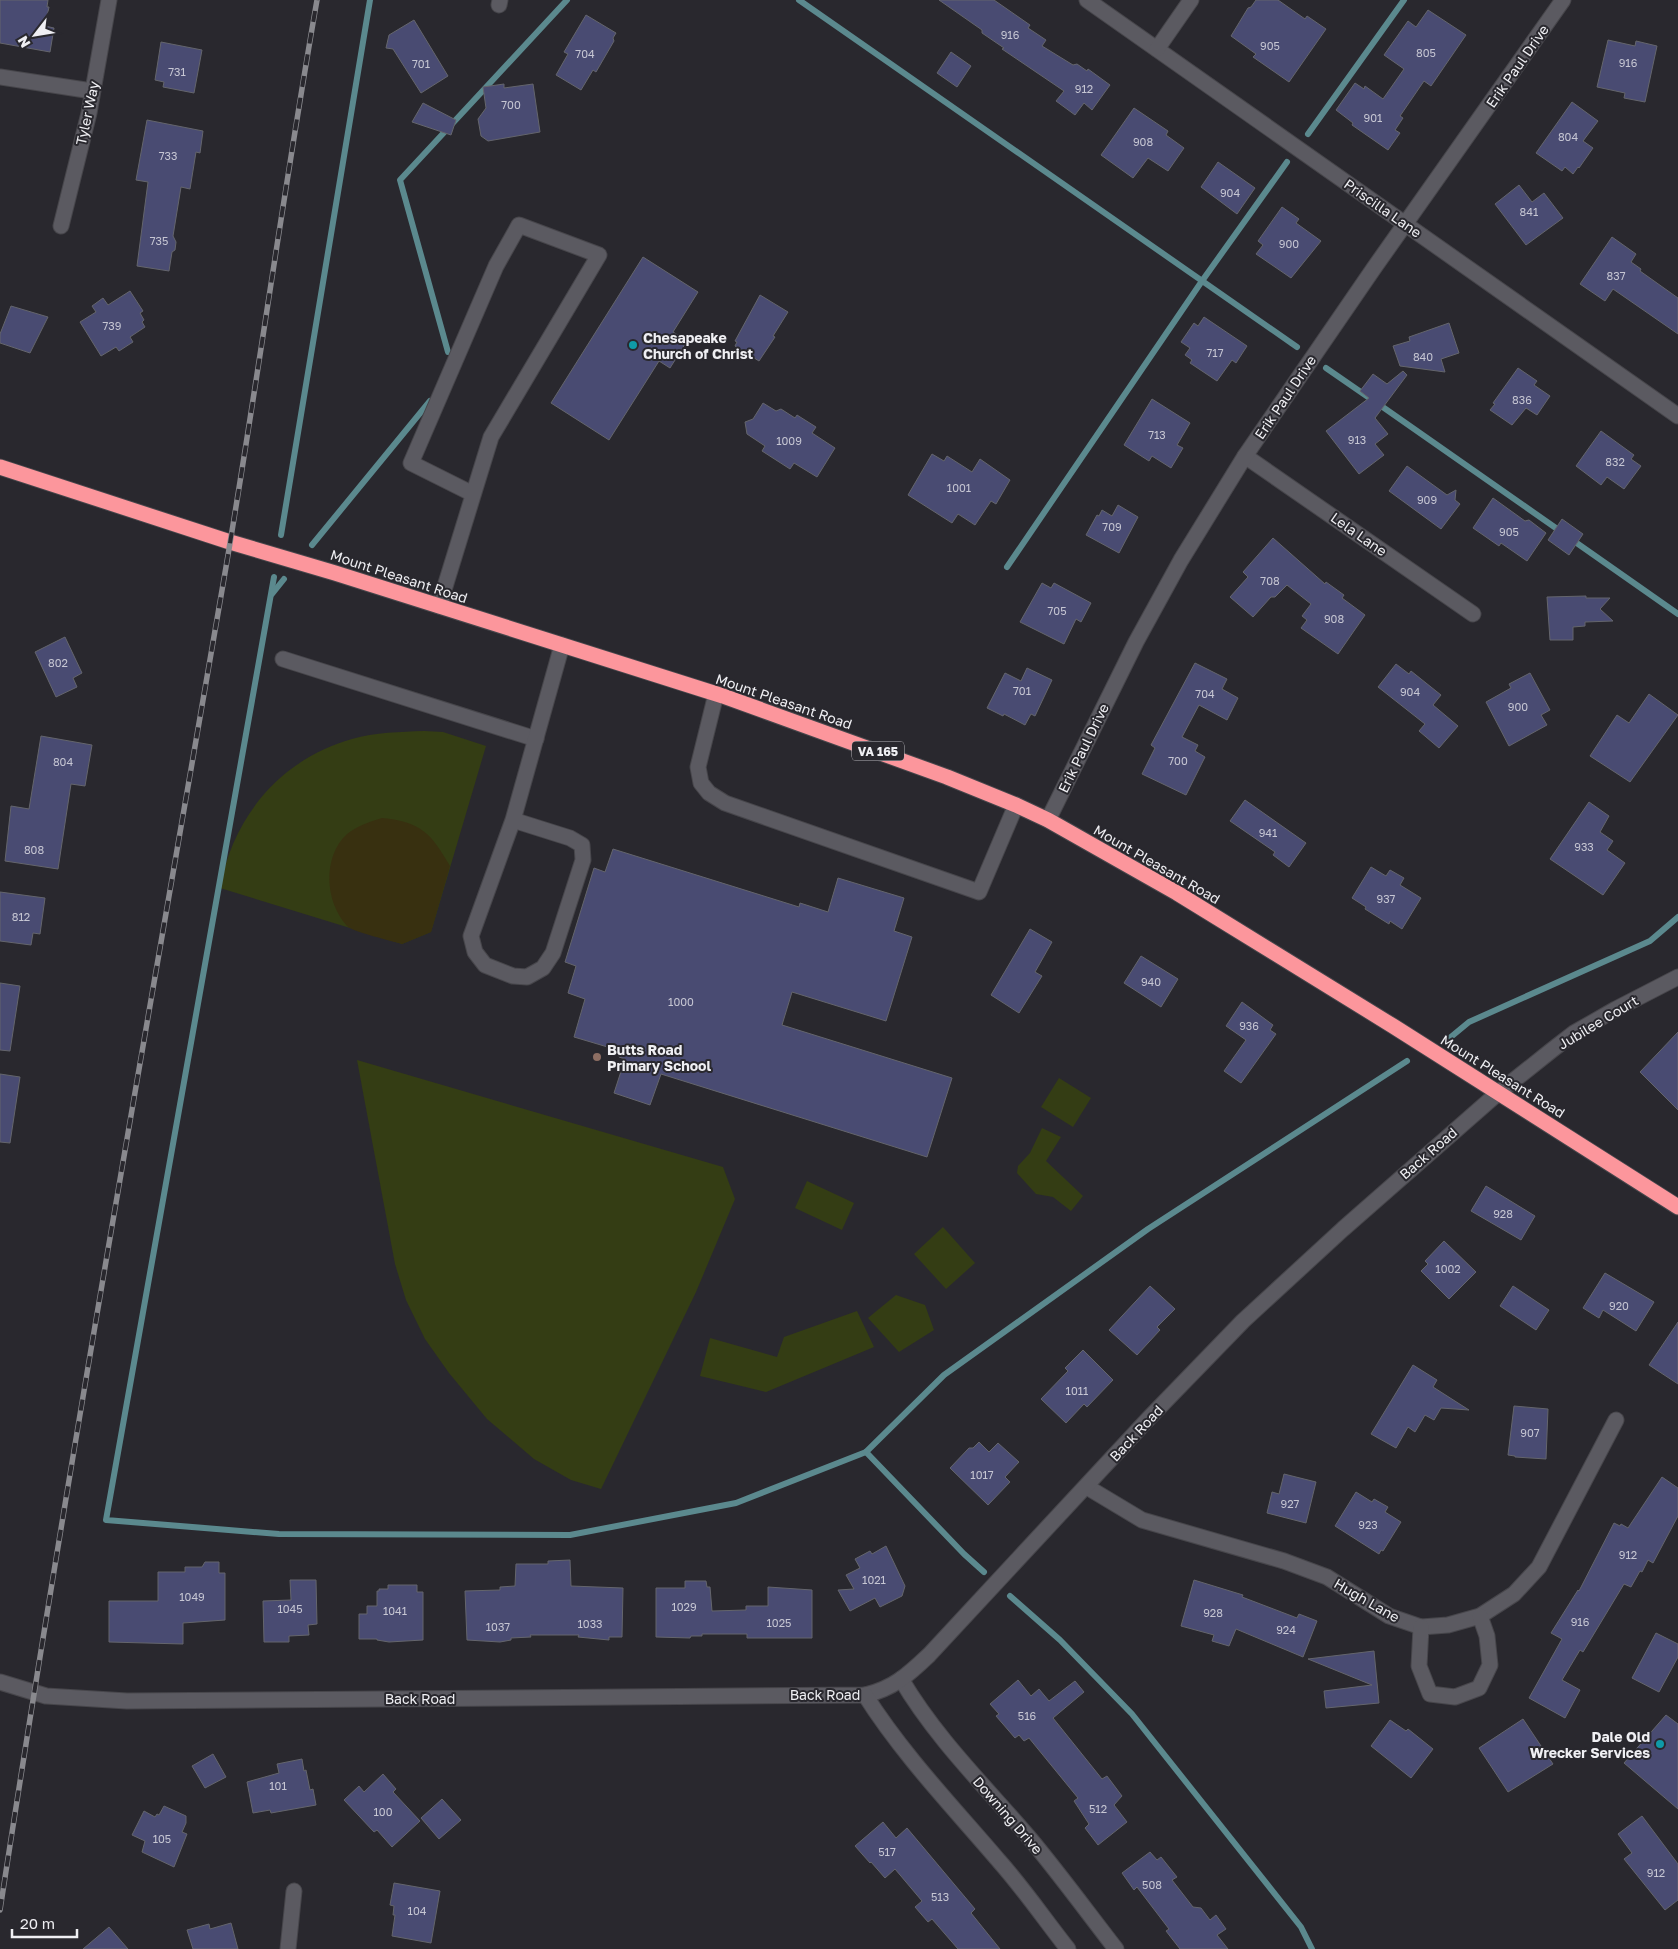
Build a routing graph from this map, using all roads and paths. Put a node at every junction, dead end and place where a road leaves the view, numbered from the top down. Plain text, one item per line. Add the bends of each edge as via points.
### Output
1 (109, 0) edge
2 (1087, 0) edge
3 (1191, 0) edge
4 (1563, 0) edge
5 (1157, 49) junction
6 (0, 77) edge
7 (92, 91) junction
8 (1406, 224) junction
9 (61, 226) dead end
10 (1678, 416) edge
11 (1245, 456) junction
12 (0, 467) edge
13 (473, 494) junction
14 (439, 606) junction
15 (1472, 614) dead end
16 (562, 645) junction
17 (283, 659) dead end
18 (716, 694) junction
19 (536, 740) junction
20 (1016, 805) junction
21 (513, 820) junction
22 (1048, 820) junction
23 (1678, 976) edge
24 (1498, 1093) junction
25 (1678, 1207) edge
26 (1616, 1420) dead end
27 (1087, 1487) junction
28 (1480, 1616) junction
29 (1420, 1627) junction
30 (901, 1679) junction
31 (0, 1682) edge
32 (864, 1695) junction
33 (294, 1891) dead end
34 (288, 1949) edge
35 (1068, 1949) edge
36 (1116, 1949) edge

1 - 7 street, Tyler Way
2 - 5 street, Priscilla Lane
3 - 5 street
4 - 8 street, Erik Paul Drive
5 - 8 street, Priscilla Lane
6 - 7 street
7 - 9 street, Tyler Way
8 - 10 street, Priscilla Lane
8 - 11 street, Erik Paul Drive
11 - 15 street, Lela Lane
11 - 22 street, Erik Paul Drive via 1181,560 1136,642
12 - 14 highway, Mount Pleasant Road / VA 165
13 - 13 street via 491,437 599,256 518,225 496,266 411,463
13 - 14 street
14 - 16 highway, Mount Pleasant Road / VA 165
16 - 18 highway, Mount Pleasant Road / VA 165
16 - 19 street
17 - 19 street
18 - 20 highway, Mount Pleasant Road / VA 165 via 938,773
18 - 20 street via 698,767 701,783 709,793 725,803 979,892
19 - 21 street
20 - 22 highway, Mount Pleasant Road / VA 165
21 - 21 street via 471,936 475,952 485,965 513,976 527,977 543,968 554,952 583,860 582,845
22 - 24 highway, Mount Pleasant Road / VA 165 via 1177,893
23 - 24 street, Jubilee Court via 1574,1033
24 - 25 highway, Mount Pleasant Road / VA 165
24 - 27 street, Back Road via 1243,1321
26 - 28 street, Hugh Lane via 1539,1567 1514,1594
27 - 29 street, Hugh Lane via 1142,1520 1284,1561 1327,1577 1389,1616
27 - 30 street, Back Road via 930,1656
28 - 29 street, Hugh Lane via 1448,1625
28 - 29 street via 1487,1636 1490,1665 1479,1688 1455,1696 1430,1694 1419,1666
30 - 32 street, Back Road via 880,1691
30 - 36 street, Downing Drive via 943,1740 1032,1842
31 - 32 street, Back Road via 46,1696 127,1700
32 - 35 street via 920,1771 1001,1863
33 - 34 street

